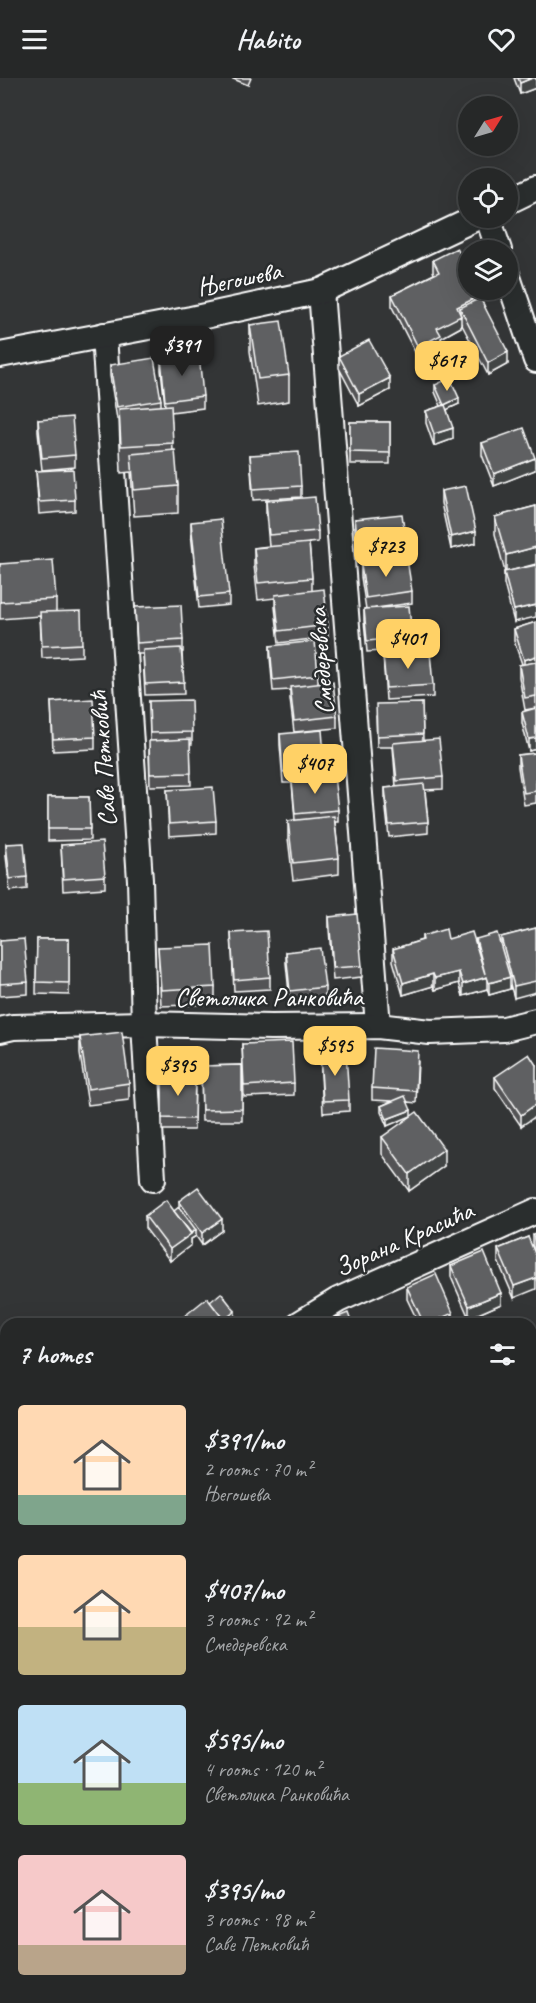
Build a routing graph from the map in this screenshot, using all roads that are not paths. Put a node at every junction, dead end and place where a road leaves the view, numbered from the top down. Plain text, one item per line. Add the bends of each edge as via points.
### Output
1 (536, 188) edge
2 (518, 197) edge
3 (458, 226) edge
4 (321, 291) junction
5 (516, 300) edge
6 (104, 335) junction
7 (0, 355) edge
8 (536, 360) edge
9 (536, 1020) edge
10 (144, 1024) junction
11 (378, 1026) junction
12 (0, 1030) edge
13 (153, 1179) dead end
14 (536, 1211) edge
15 (308, 1318) edge

1 - 2 street
3 - 4 street, Његошева
4 - 6 street, Његошева
4 - 11 street, Смедеревска
5 - 8 street
6 - 7 street, Његошева
6 - 10 street, Саве Петковић via 140,880
9 - 11 street, Светолика Ранковића via 504,1029 440,1032
10 - 11 street, Светолика Ранковића
10 - 12 street, Светолика Ранковића
10 - 13 street, Саве Петковић
14 - 15 street, Зорана Красића via 338,1300

